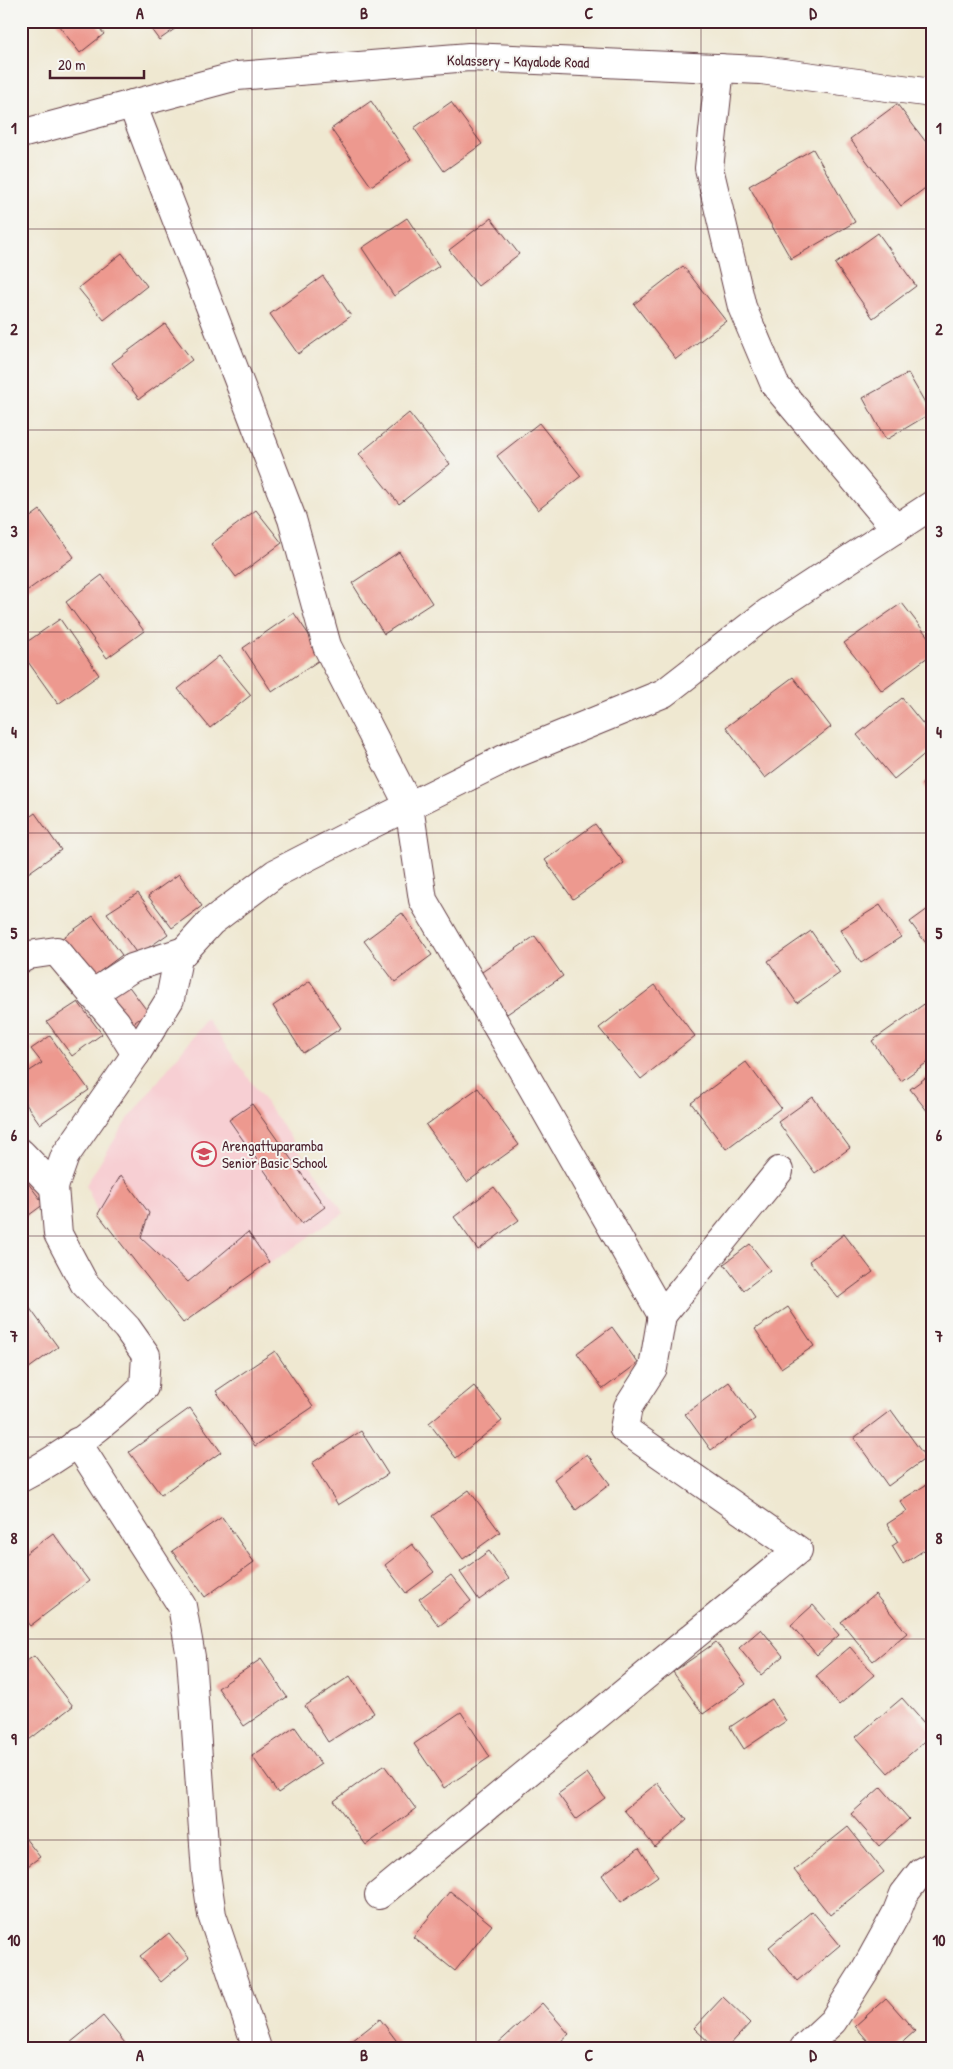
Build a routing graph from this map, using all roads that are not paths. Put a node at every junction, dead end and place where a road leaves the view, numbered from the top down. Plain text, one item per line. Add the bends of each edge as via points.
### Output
1 (720, 68) junction
2 (932, 93) edge
3 (132, 104) junction
4 (21, 134) edge
5 (932, 505) edge
6 (896, 529) junction
7 (409, 806) junction
8 (184, 951) junction
9 (21, 959) edge
10 (92, 994) junction
11 (136, 1054) junction
12 (21, 1153) edge
13 (779, 1171) dead end
14 (54, 1186) junction
15 (662, 1315) junction
16 (77, 1442) junction
17 (21, 1478) edge
18 (932, 1866) edge
19 (379, 1895) dead end
20 (256, 2048) edge
21 (804, 2048) edge

1 - 2 street, Kolassery - Kayalode Road via 761,70
1 - 3 street, Kolassery - Kayalode Road via 469,57 237,76
1 - 6 street via 708,168 742,307 775,385
3 - 4 street, Kolassery - Kayalode Road
3 - 7 street via 292,518 327,646
5 - 6 street
6 - 7 street via 767,614 664,693 510,756
7 - 8 street via 276,873 211,922
7 - 15 street via 422,900
8 - 10 street via 132,968
8 - 11 street via 178,958 170,999
9 - 10 street via 56,951
10 - 11 street via 116,1022
11 - 14 street via 65,1156
12 - 14 street
13 - 15 street
14 - 16 street via 58,1234 84,1283 127,1328 146,1355 144,1387 118,1412
15 - 19 street via 653,1368 628,1407 624,1429 798,1550
16 - 17 street
16 - 20 street via 182,1606 191,1657 206,1873 212,1915
18 - 21 street via 921,1872 904,1894 864,1972 833,2021

